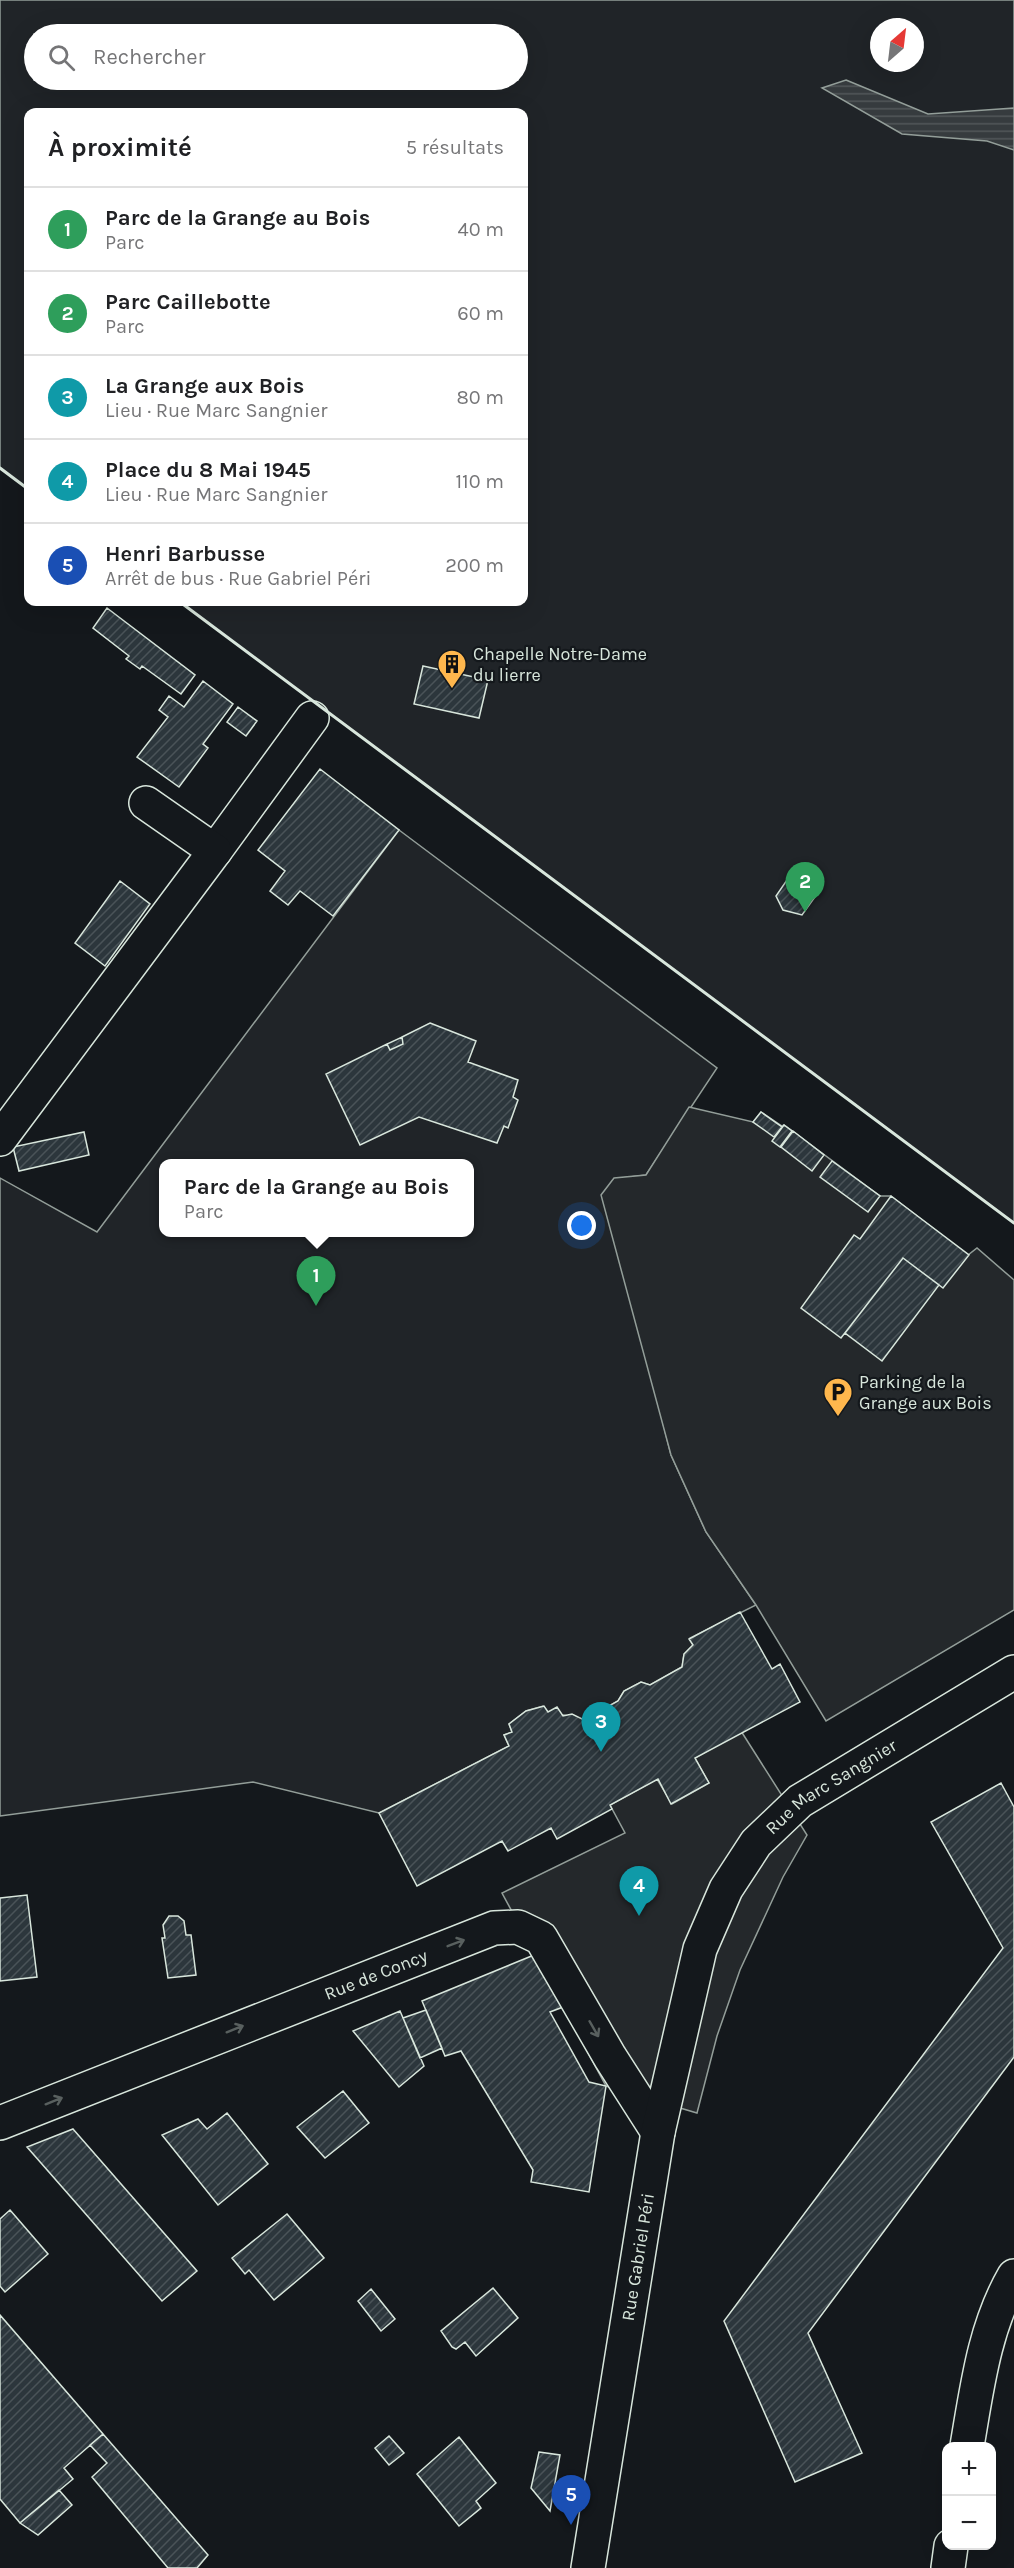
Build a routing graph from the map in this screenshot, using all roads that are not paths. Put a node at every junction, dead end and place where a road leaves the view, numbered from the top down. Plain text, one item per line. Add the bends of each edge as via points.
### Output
1 (312, 718) dead end
2 (146, 803) dead end
3 (215, 850) junction
4 (0, 1139) edge
5 (1014, 1672) edge
6 (700, 1949) joint
7 (0, 2123) edge
8 (658, 2132) junction
9 (1014, 2276) edge
10 (968, 2442) edge
11 (950, 2550) edge
12 (588, 2568) edge
13 (948, 2568) edge

1 - 3 street
2 - 3 street
3 - 4 street
5 - 6 street, Rue Marc Sangnier via 800,1801 756,1843 726,1889
6 - 8 street, Rue Gabriel Péri
7 -> 8 street, Rue de Concy via 494,1928 518,1927 541,1938
8 - 12 street, Rue Gabriel Péri
9 - 10 street via 994,2320 980,2368
11 - 13 street

